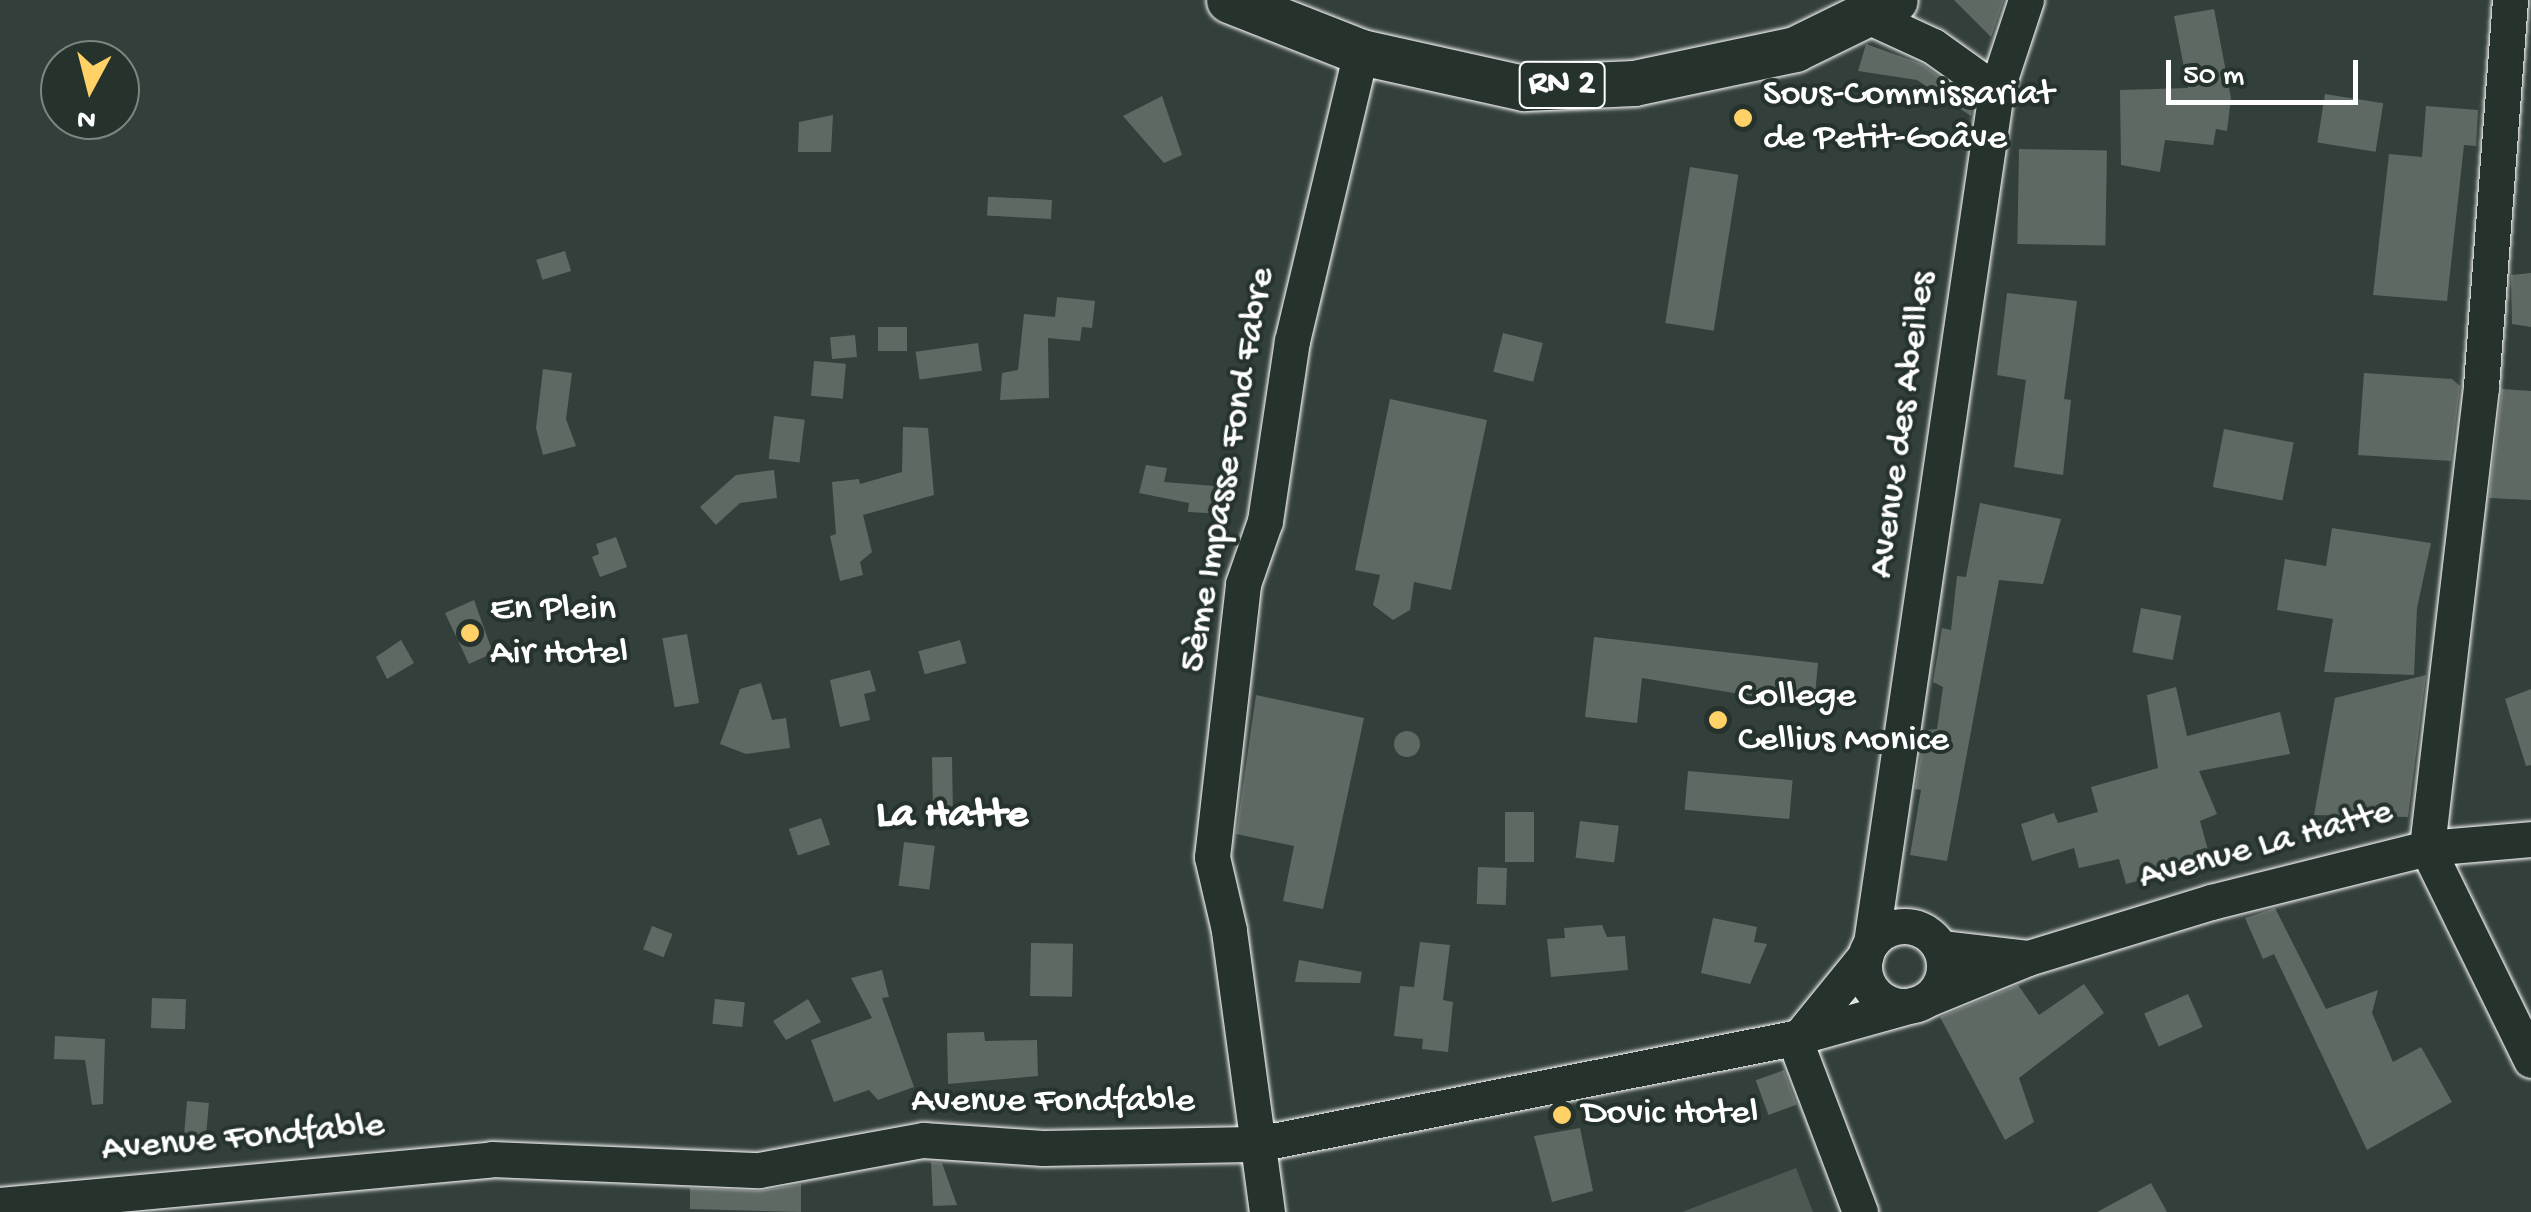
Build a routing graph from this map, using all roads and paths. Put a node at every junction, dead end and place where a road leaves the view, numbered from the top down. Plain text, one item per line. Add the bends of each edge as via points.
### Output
1 (1229, 0) edge
2 (2026, 0) edge
3 (2510, 0) edge
4 (1882, 8) edge
5 (1362, 52) junction
6 (1996, 91) junction
7 (2531, 839) edge
8 (2427, 848) junction
9 (1882, 867) junction
10 (1932, 939) junction
11 (1868, 949) junction
12 (2028, 958) junction
13 (1921, 1002) junction
14 (1797, 1037) junction
15 (2531, 1060) edge
16 (1257, 1144) junction
17 (0, 1205) edge
18 (1268, 1212) edge
19 (1860, 1212) edge

1 - 5 main road, RN 2
2 - 6 street, Avenue des Abeilles
3 - 8 street via 2481,387
4 - 5 main road, RN 2 via 1795,49 1634,83 1524,88
4 - 6 street
5 - 16 street, 5ème Impasse Fond Fabre via 1292,340 1265,521 1243,584 1212,857 1229,930
6 - 9 street, Avenue des Abeilles
7 - 8 street, Avenue La Hatte
8 - 12 street, Avenue La Hatte via 2211,902
8 - 15 street
9 - 10 street
9 - 11 street, Avenue des Abeilles
10 - 11 street via 1892,928
10 - 12 street, Avenue La Hatte
10 - 13 street via 1944,972
11 - 13 street via 1874,992 1894,1004
11 - 14 street
12 - 13 street, Avenue La Hatte
13 - 14 street, Avenue Fondfable
14 - 16 street, Avenue Fondfable
14 - 19 street
16 - 17 street, Avenue Fondfable via 1044,1148 924,1140 759,1170 492,1159
16 - 18 street, 5ème Impasse Fond Fabre

